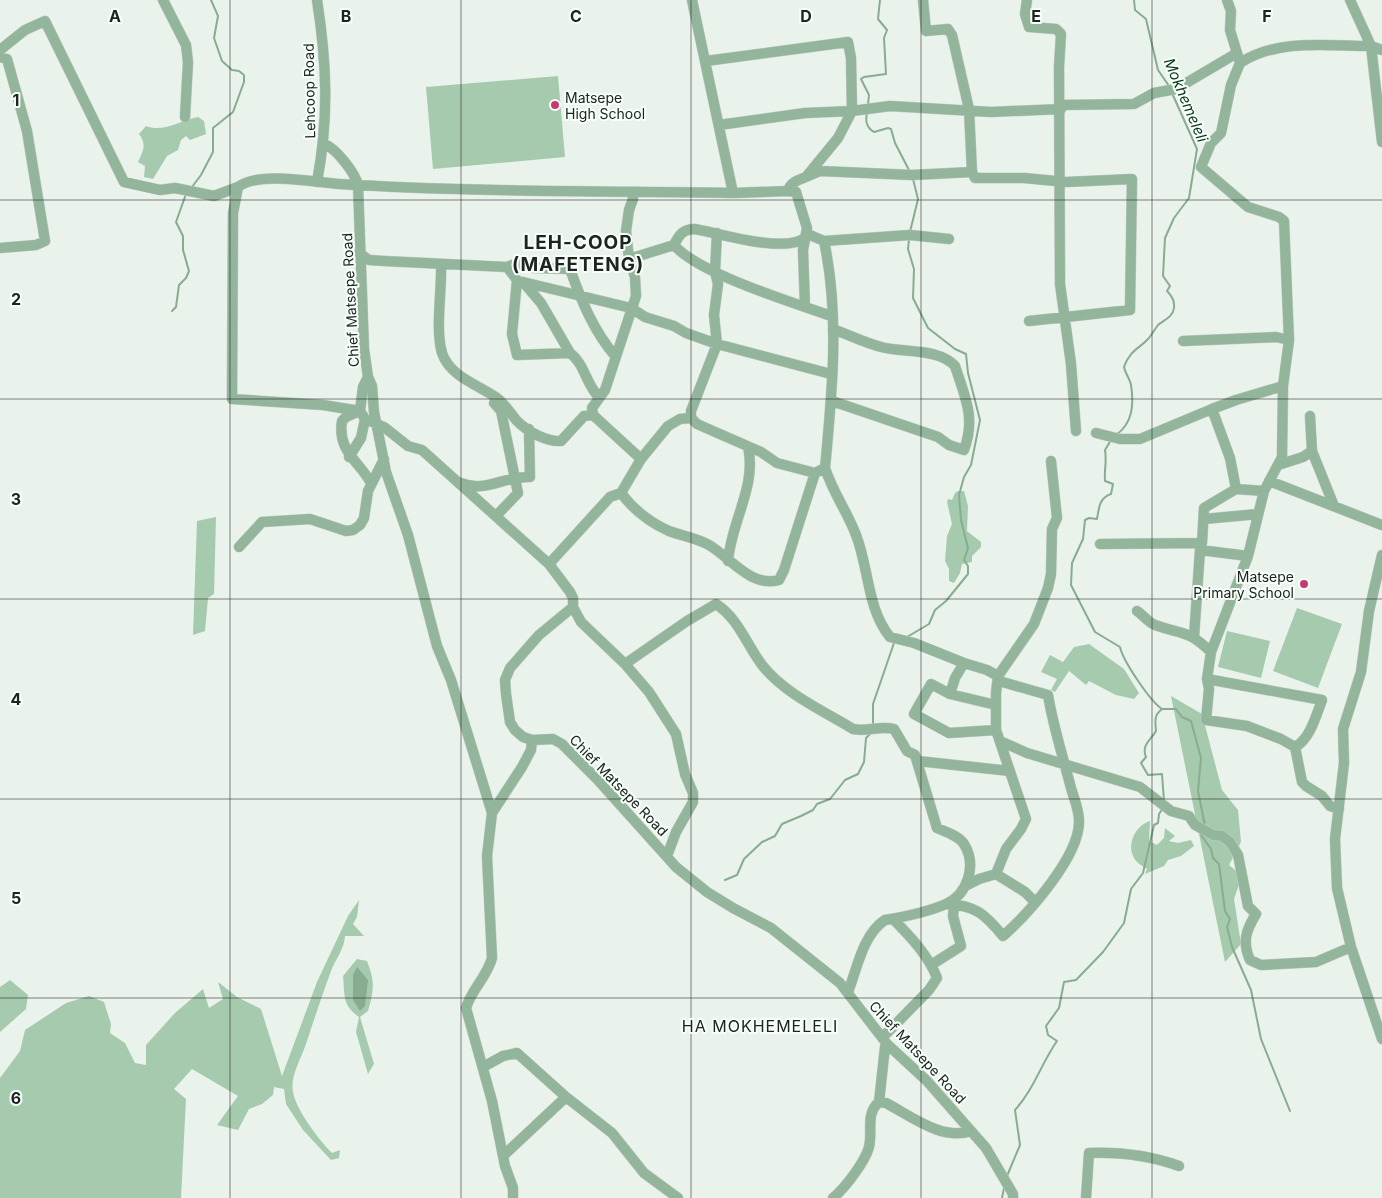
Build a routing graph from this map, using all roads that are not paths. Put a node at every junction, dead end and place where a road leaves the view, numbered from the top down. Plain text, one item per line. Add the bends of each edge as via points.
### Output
1 (163, 0) edge
2 (317, 0) edge
3 (692, 0) edge
4 (923, 0) edge
5 (1027, 0) edge
6 (1226, 0) edge
7 (1350, 0) edge
8 (1371, 46) junction
9 (0, 50) edge
10 (1382, 50) edge
11 (0, 57) edge
12 (1238, 58) junction
13 (706, 61) junction
14 (1061, 107) junction
15 (969, 109) junction
16 (852, 111) junction
17 (185, 117) dead end
18 (719, 124) junction
19 (1382, 142) edge
20 (324, 144) junction
21 (972, 172) junction
22 (806, 176) junction
23 (1059, 181) junction
24 (317, 182) junction
25 (358, 185) junction
26 (238, 187) junction
27 (788, 191) junction
28 (632, 192) junction
29 (733, 193) junction
30 (716, 233) junction
31 (806, 237) junction
32 (949, 239) dead end
33 (824, 242) junction
34 (674, 245) junction
35 (0, 248) edge
36 (359, 253) junction
37 (629, 259) junction
38 (441, 265) junction
39 (507, 267) junction
40 (715, 272) junction
41 (520, 281) junction
42 (580, 296) junction
43 (805, 307) junction
44 (631, 308) junction
45 (831, 316) junction
46 (1063, 317) junction
47 (1029, 321) dead end
48 (834, 329) junction
49 (1289, 340) junction
50 (1183, 341) dead end
51 (717, 344) junction
52 (570, 353) junction
53 (616, 357) junction
54 (831, 374) junction
55 (368, 377) junction
56 (1283, 386) junction
57 (487, 393) junction
58 (599, 397) junction
59 (832, 401) junction
60 (1212, 409) junction
61 (363, 415) junction
62 (593, 415) junction
63 (1310, 416) dead end
64 (691, 418) junction
65 (377, 426) junction
66 (529, 429) junction
67 (1076, 431) dead end
68 (1096, 433) dead end
69 (401, 442) junction
70 (382, 444) junction
71 (748, 447) junction
72 (1312, 451) junction
73 (349, 457) junction
74 (384, 458) junction
75 (641, 459) junction
76 (1051, 461) dead end
77 (1278, 465) junction
78 (825, 468) junction
79 (815, 473) junction
80 (514, 477) junction
81 (1269, 481) junction
82 (457, 482) junction
83 (372, 483) junction
84 (1236, 490) junction
85 (1264, 491) junction
86 (620, 493) junction
87 (1334, 506) junction
88 (1258, 514) junction
89 (496, 516) junction
90 (1204, 519) junction
91 (1382, 525) edge
92 (1100, 544) dead end
93 (239, 546) dead end
94 (1201, 546) junction
95 (1382, 555) edge
96 (1248, 556) junction
97 (728, 561) junction
98 (549, 564) junction
99 (573, 607) junction
100 (1137, 611) dead end
101 (1198, 640) junction
102 (1217, 640) junction
103 (1211, 652) junction
104 (964, 663) junction
105 (625, 664) junction
106 (998, 679) junction
107 (1207, 679) junction
108 (950, 694) junction
109 (996, 705) junction
110 (996, 730) junction
111 (532, 740) junction
112 (1000, 741) junction
113 (1295, 747) junction
114 (918, 761) junction
115 (1065, 764) junction
116 (1010, 771) junction
117 (1339, 809) junction
118 (492, 813) junction
119 (667, 856) junction
120 (996, 874) junction
121 (966, 886) junction
122 (1036, 902) junction
123 (950, 904) junction
124 (892, 919) junction
125 (1351, 947) junction
126 (931, 965) junction
127 (848, 992) junction
128 (1382, 1039) edge
129 (885, 1041) junction
130 (483, 1067) junction
131 (566, 1097) junction
132 (879, 1102) junction
133 (971, 1132) junction
134 (503, 1156) junction
135 (1179, 1166) dead end
136 (1016, 1196) edge
137 (513, 1198) edge
138 (678, 1198) edge
139 (834, 1198) edge
140 (1086, 1198) edge

1 - 17 street via 186,45
2 - 20 street, Lehcoop Road via 325,62
3 - 13 street
4 - 15 street via 926,30 951,31
5 - 14 street via 1025,14 1029,27 1056,29 1061,34
6 - 12 street via 1231,11 1230,30
7 - 8 street
8 - 10 street
8 - 12 street via 1273,48
8 - 19 street
9 - 26 street via 25,30 45,21 124,182 214,196
11 - 35 street via 7,59 26,131 45,241 36,245
12 - 14 street via 1176,89 1154,93 1134,104
12 - 49 street via 1220,133 1211,143 1201,166 1248,207 1279,217 1284,222
13 - 16 street via 848,42
13 - 18 street
14 - 15 street via 991,112
14 - 23 street
15 - 16 street via 890,106
15 - 21 street
16 - 18 street via 805,113
16 - 22 street via 838,138
18 - 29 street
20 - 24 street, Lehcoop Road
20 - 25 street via 333,149
21 - 22 street via 912,175 820,171
21 - 23 street via 975,178
22 - 27 street via 796,181
23 - 46 street
23 - 46 street via 1132,180 1130,310
24 - 25 street
24 - 26 street via 271,179 245,182
25 - 28 street
25 - 36 street, Chief Matsepe Road
26 - 61 street via 233,213 232,399 322,405
27 - 29 street
27 - 31 street via 796,192 807,228
28 - 29 street
28 - 37 street via 626,231
30 - 31 street via 758,242 796,242
30 - 34 street via 686,229
30 - 40 street
31 - 33 street
31 - 43 street via 803,250
32 - 33 street via 910,236
33 - 45 street via 832,289
34 - 37 street
34 - 40 street via 683,255
36 - 38 street via 369,260
36 - 55 street, Chief Matsepe Road
37 - 44 street via 635,277 636,296
38 - 39 street
38 - 57 street via 442,352 454,370
39 - 41 street
39 - 42 street via 515,264 570,269
40 - 43 street
40 - 51 street via 718,284 714,315
41 - 42 street
41 - 52 street via 541,303
41 - 52 street via 512,334 517,355
42 - 44 street
42 - 53 street via 601,339
43 - 45 street
44 - 51 street via 646,317
44 - 53 street
45 - 48 street
46 - 47 street
46 - 67 street via 1071,364
48 - 54 street
48 - 59 street via 881,347 928,354 951,362 970,414 968,438 964,450 938,437
49 - 50 street via 1276,337
49 - 56 street
51 - 54 street
51 - 64 street
52 - 58 street via 577,357
53 - 58 street via 605,390
54 - 59 street
55 - 61 street via 363,387
55 - 65 street, Chief Matsepe Road
56 - 60 street
56 - 77 street via 1282,457
57 - 66 street via 498,399 519,423
57 - 80 street via 501,411
58 - 62 street via 592,408
59 - 78 street
60 - 68 street via 1140,439 1120,439
60 - 84 street via 1230,458
61 - 65 street
61 - 73 street via 361,438
61 - 73 street via 346,417 342,421 342,438
62 - 66 street via 584,416 561,441 551,442
62 - 75 street
63 - 72 street
64 - 71 street via 697,424
64 - 75 street via 680,419 668,426
65 - 69 street
65 - 70 street, Chief Matsepe Road
66 - 80 street via 530,477
69 - 70 street
69 - 82 street via 422,450
70 - 74 street, Chief Matsepe Road
71 - 79 street via 777,463
71 - 97 street via 751,463 744,500 732,532
72 - 77 street
72 - 87 street
73 - 83 street via 364,469
74 - 83 street
74 - 118 street, Chief Matsepe Road via 437,646 451,680
75 - 86 street
76 - 106 street via 1057,518 1052,528 1048,588 1034,624
77 - 81 street
78 - 79 street
78 - 104 street via 831,488 857,536 878,620 885,631 890,638 914,642
79 - 97 street via 779,580 768,583
80 - 82 street via 489,487
80 - 89 street via 518,493
81 - 85 street
81 - 87 street
82 - 89 street
83 - 93 street via 364,518 353,530 346,531 310,519 262,522
84 - 85 street
84 - 90 street via 1204,508
85 - 88 street
86 - 97 street via 648,519 670,531 710,545
86 - 98 street via 610,497
87 - 91 street
88 - 90 street
88 - 96 street
89 - 98 street
90 - 94 street
92 - 94 street
94 - 96 street
94 - 101 street
95 - 117 street via 1360,672 1343,729 1344,763
96 - 102 street
98 - 99 street via 570,592
99 - 105 street via 581,622
99 - 111 street via 539,635 510,668 505,680 510,722 523,737
100 - 101 street via 1152,625 1182,631
101 - 102 street
101 - 103 street
102 - 103 street
103 - 107 street
104 - 106 street via 987,670
104 - 108 street
105 - 114 street via 716,604 731,617 762,665 791,692 853,729 894,729 907,751
105 - 119 street via 649,692 676,734 693,793 693,802
106 - 109 street
106 - 115 street via 1048,695
107 - 113 street via 1206,720 1247,726 1281,738
107 - 113 street via 1322,700 1313,724 1301,744
108 - 109 street
108 - 110 street via 931,684 914,714 949,733
109 - 110 street
110 - 112 street
111 - 118 street via 531,750 522,767
111 - 119 street, Chief Matsepe Road via 553,740 562,744
112 - 115 street
112 - 116 street
113 - 117 street via 1302,782 1330,806
114 - 116 street
114 - 121 street via 938,828 964,843 969,860
115 - 122 street via 1079,812 1079,830 1051,885
115 - 125 street via 1140,787 1171,811 1189,816 1195,825 1230,842 1238,855 1248,906 1256,914 1245,933 1250,960 1261,965 1316,962
116 - 120 street via 1026,818 1006,849
117 - 125 street via 1337,888
118 - 130 street via 487,856 492,958 466,1008
119 - 127 street, Chief Matsepe Road via 707,892 772,928
120 - 121 street
120 - 122 street
121 - 123 street
122 - 123 street via 1003,936 975,909
123 - 124 street
123 - 126 street via 961,946
124 - 126 street
124 - 127 street via 878,924 864,948
125 - 128 street
126 - 129 street via 937,978
127 - 129 street, Chief Matsepe Road
129 - 132 street
129 - 133 street, Chief Matsepe Road via 927,1080
130 - 131 street via 503,1056 517,1053
130 - 134 street
131 - 134 street
131 - 138 street via 612,1133 644,1173
132 - 133 street via 948,1134
132 - 139 street via 873,1107 866,1156
133 - 136 street, Chief Matsepe Road via 986,1148
134 - 137 street
135 - 140 street via 1158,1159 1089,1153

